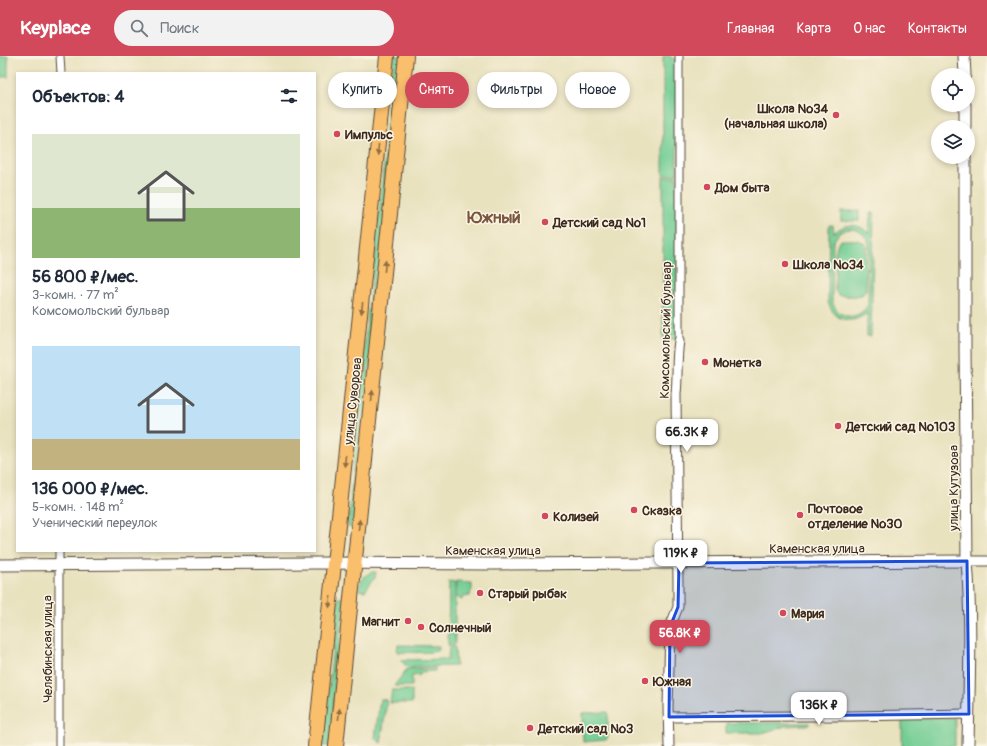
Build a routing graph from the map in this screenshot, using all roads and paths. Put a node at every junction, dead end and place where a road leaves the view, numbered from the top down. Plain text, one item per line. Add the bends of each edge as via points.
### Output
1 (60, 56) edge
2 (388, 56) edge
3 (406, 56) edge
4 (679, 56) edge
5 (964, 56) edge
6 (964, 68) edge
7 (61, 72) edge
8 (965, 164) edge
9 (679, 341) joint
10 (59, 552) edge
11 (967, 561) junction
12 (987, 561) edge
13 (334, 563) junction
14 (679, 563) junction
15 (59, 564) junction
16 (354, 564) junction
17 (0, 565) edge
18 (969, 714) junction
19 (668, 717) junction
20 (59, 746) edge
21 (315, 746) edge
22 (336, 746) edge
23 (669, 746) edge
24 (968, 746) edge

1 - 7 street
2 -> 13 main road, улица Суворова
16 -> 3 main road, улица Суворова
4 - 9 street, Комсомольский бульвар
5 - 6 street
8 - 11 street, улица Кутузова
9 - 14 street, Комсомольский бульвар via 676,394
10 - 15 street, Челябинская улица
11 - 12 street, Каменская улица
11 - 14 street, Каменская улица
11 - 18 street, улица Кутузова via 970,633
13 - 15 street, Каменская улица
13 - 16 street, Каменская улица
13 -> 21 main road, улица Суворова
14 - 16 street, Каменская улица
14 - 19 street, Комсомольский бульвар via 678,607 670,627
15 - 17 street, Каменская улица
15 - 20 street, Челябинская улица
22 -> 16 main road, улица Суворова
18 - 19 street
18 - 24 street, улица Кутузова
19 - 23 street, Комсомольский бульвар

